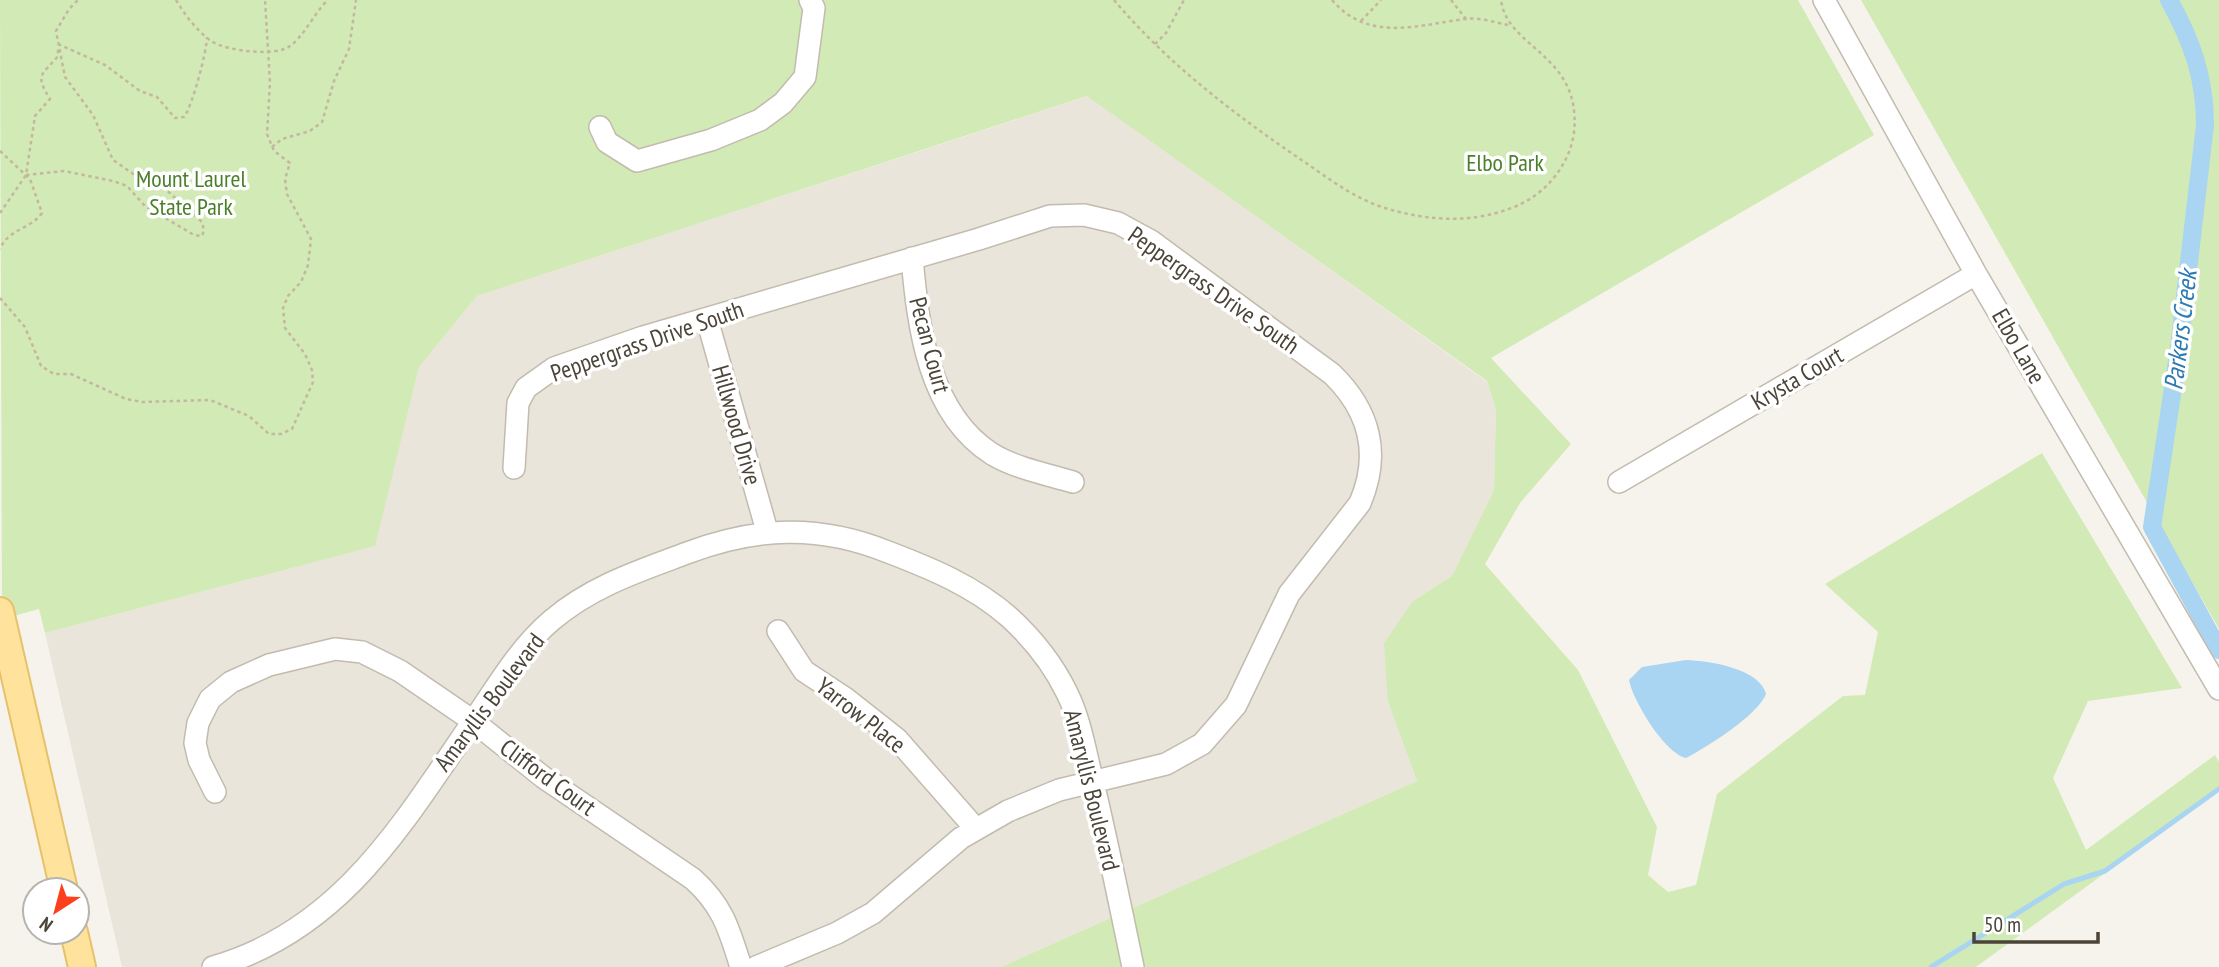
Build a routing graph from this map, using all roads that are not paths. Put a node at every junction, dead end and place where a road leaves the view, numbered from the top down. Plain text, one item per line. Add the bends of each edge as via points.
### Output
1 (810, 0) edge
2 (1824, 0) edge
3 (600, 127) dead end
4 (912, 258) junction
5 (1976, 274) junction
6 (707, 319) junction
7 (514, 468) dead end
8 (1073, 482) dead end
9 (1619, 482) dead end
10 (767, 531) junction
11 (0, 611) edge
12 (778, 631) dead end
13 (2219, 690) edge
14 (473, 721) junction
15 (1093, 782) junction
16 (215, 792) dead end
17 (975, 828) junction
18 (61, 876) edge
19 (77, 946) edge
20 (257, 960) edge
21 (82, 967) edge
22 (213, 967) edge
23 (741, 967) edge
24 (756, 967) edge
25 (1133, 967) edge

1 - 3 street via 814,8 805,77 783,103 760,120 637,161 607,142
2 - 5 street, Elbo Lane
4 - 6 street, Peppergrass Drive South
4 - 8 street, Pecan Court via 920,328 939,389 955,419 993,454
4 - 15 street, Peppergrass Drive South via 1049,216 1102,217 1152,241 1332,374 1364,416 1372,451 1360,503 1289,594 1226,720 1202,744 1178,758
5 - 9 street, Krysta Court
5 - 13 street, Elbo Lane
6 - 7 street, Peppergrass Drive South via 570,362 539,377 518,403
6 - 10 street, Hillwood Drive
10 - 14 street, Amaryllis Boulevard via 691,551 624,577 573,604 530,642
10 - 15 street, Amaryllis Boulevard via 806,531 857,541 950,579 991,603 1042,652 1068,694
11 - 18 main road
12 - 17 street, Yarrow Place via 804,671 897,739
14 - 16 street, Clifford Court via 400,671 362,652 335,649 295,658 231,682 202,710 195,743
14 - 20 street, Amaryllis Boulevard via 357,879 317,916
14 - 23 street, Clifford Court via 517,758 703,888 726,919
15 - 17 street, Peppergrass Drive South via 1038,797
15 - 25 street, Amaryllis Boulevard
17 - 24 street, Peppergrass Drive South via 873,912 837,933
19 - 21 main road
20 - 22 street, Amaryllis Boulevard

